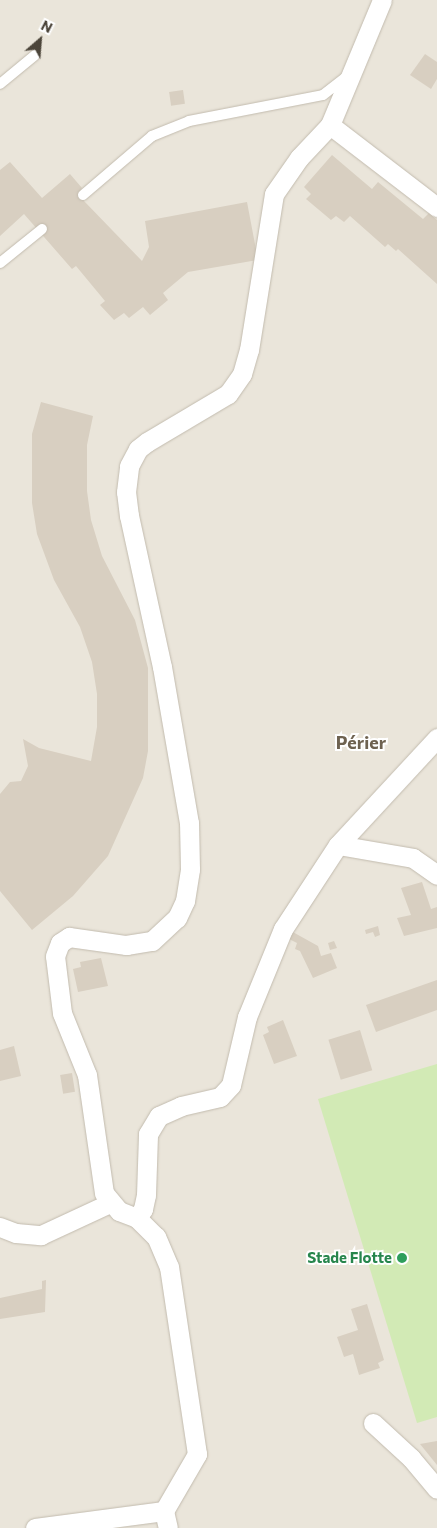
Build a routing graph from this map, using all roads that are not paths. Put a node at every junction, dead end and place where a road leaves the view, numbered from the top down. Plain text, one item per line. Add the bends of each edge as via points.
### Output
1 (382, 0) edge
2 (34, 55) dead end
3 (354, 70) junction
4 (0, 84) edge
5 (330, 124) junction
6 (83, 195) dead end
7 (437, 207) edge
8 (42, 229) dead end
9 (0, 263) edge
10 (437, 738) edge
11 (338, 845) junction
12 (437, 875) edge
13 (110, 1203) junction
14 (137, 1218) junction
15 (0, 1227) edge
16 (373, 1423) dead end
17 (437, 1489) edge
18 (166, 1519) edge
19 (35, 1528) edge

1 - 3 street
2 - 4 lane
3 - 5 street
3 - 6 lane via 323,95 189,121 152,136
5 - 7 street
5 - 13 street via 299,158 274,194 249,350 242,374 228,394 138,449 129,466 126,492 129,516 162,667 189,823 190,869 185,901 177,918 152,942 126,945 69,937 60,943 55,956 62,1013 86,1075 100,1180
8 - 9 lane
10 - 11 street
11 - 12 street via 413,858
11 - 14 street via 283,930 247,1017 231,1085 220,1097 159,1116 148,1134 146,1195 144,1209
13 - 14 street via 119,1211
13 - 15 street via 41,1235 16,1233
14 - 18 street via 156,1238 169,1267 197,1454
16 - 17 street via 411,1458
18 - 19 street

